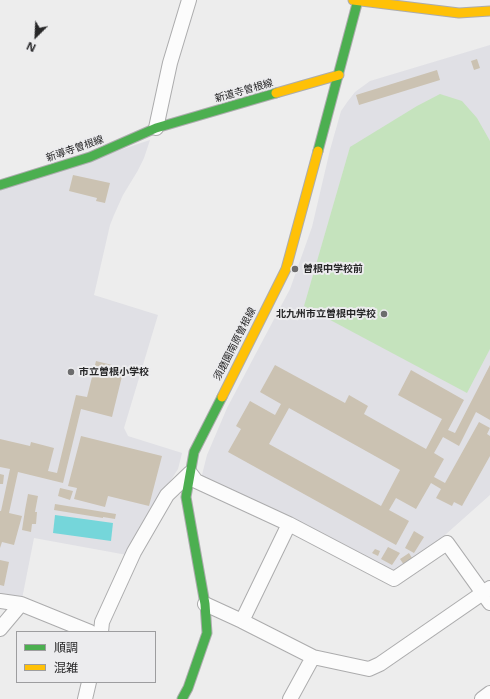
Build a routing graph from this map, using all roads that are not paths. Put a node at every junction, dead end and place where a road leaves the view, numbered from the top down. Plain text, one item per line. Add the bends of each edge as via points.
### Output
1 (189, 0) edge
2 (356, 0) edge
3 (490, 11) edge
4 (339, 75) junction
5 (156, 128) junction
6 (0, 185) edge
7 (190, 473) junction
8 (289, 524) junction
9 (488, 595) edge
10 (0, 601) edge
11 (20, 604) junction
12 (205, 604) junction
13 (242, 621) junction
14 (0, 629) edge
15 (88, 631) edge
16 (101, 631) edge
17 (313, 657) junction
18 (89, 683) edge
19 (490, 693) edge
20 (85, 699) edge
21 (182, 699) edge
22 (290, 699) edge
23 (482, 699) edge

1 - 5 street via 170,63
2 - 3 main road via 459,14
2 - 4 main road, 須磨園南原曽根線
4 - 5 main road, 新道寺曽根線
4 - 7 main road, 須磨園南原曽根線 via 286,269 194,452
5 - 6 main road, 新導寺曽根線 via 90,157
7 - 8 street via 196,481
7 - 12 main road, 須磨園南原曽根線 via 186,497
7 - 16 street via 167,495 134,552 102,622
8 - 9 street via 394,578 447,543
8 - 13 street
9 - 17 street via 369,669
10 - 11 street
11 - 14 street
11 - 15 street
12 - 13 street
12 - 21 main road, 須磨園南原曽根線 via 207,633
13 - 17 street
17 - 22 street
18 - 20 street
19 - 23 street

